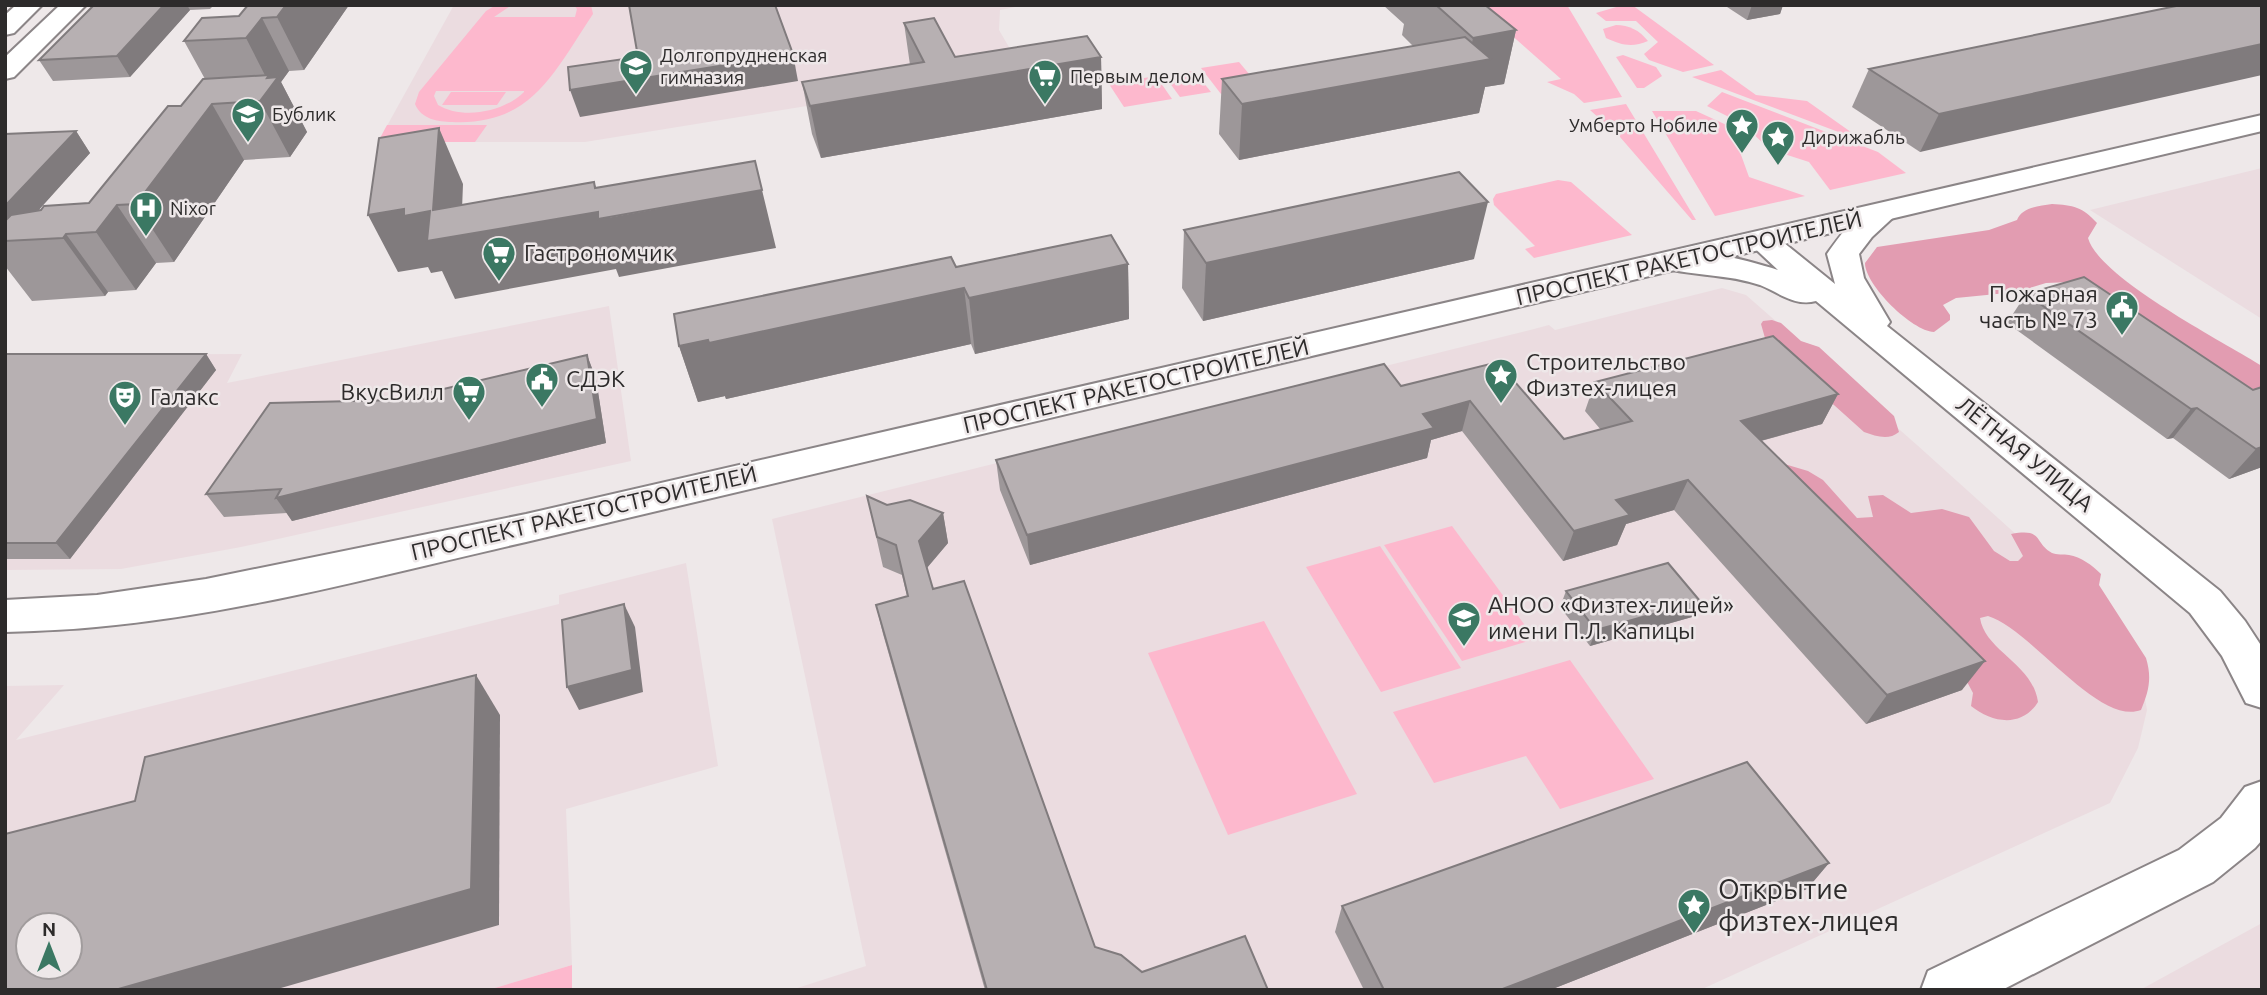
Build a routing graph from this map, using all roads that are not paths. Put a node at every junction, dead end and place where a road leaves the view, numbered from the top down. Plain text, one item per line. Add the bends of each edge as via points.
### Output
1 (30, 5) edge
2 (74, 5) edge
3 (5, 28) edge
4 (5, 71) edge
5 (2262, 123) edge
6 (1884, 212) junction
7 (1762, 241) junction
8 (1674, 261) junction
9 (1880, 337) junction
10 (5, 615) edge
11 (2262, 690) edge
12 (2262, 802) edge
13 (1947, 990) edge

1 - 3 main road
2 - 4 main road
5 - 6 main road, ПРОСПЕКТ РАКЕТОСТРОИТЕЛЕЙ
6 - 7 main road, ПРОСПЕКТ РАКЕТОСТРОИТЕЛЕЙ
6 - 9 main road via 1861,230 1843,254 1848,278
7 - 8 main road, ПРОСПЕКТ РАКЕТОСТРОИТЕЛЕЙ
7 - 9 main road, ЛЁТНАЯ УЛИЦА
8 - 9 main road via 1740,268 1773,277
8 - 10 main road, ПРОСПЕКТ РАКЕТОСТРОИТЕЛЕЙ via 283,581 97,611
9 - 11 main road, ЛЁТНАЯ УЛИЦА via 2205,602 2244,651
12 - 13 main road via 2238,833 2196,866

